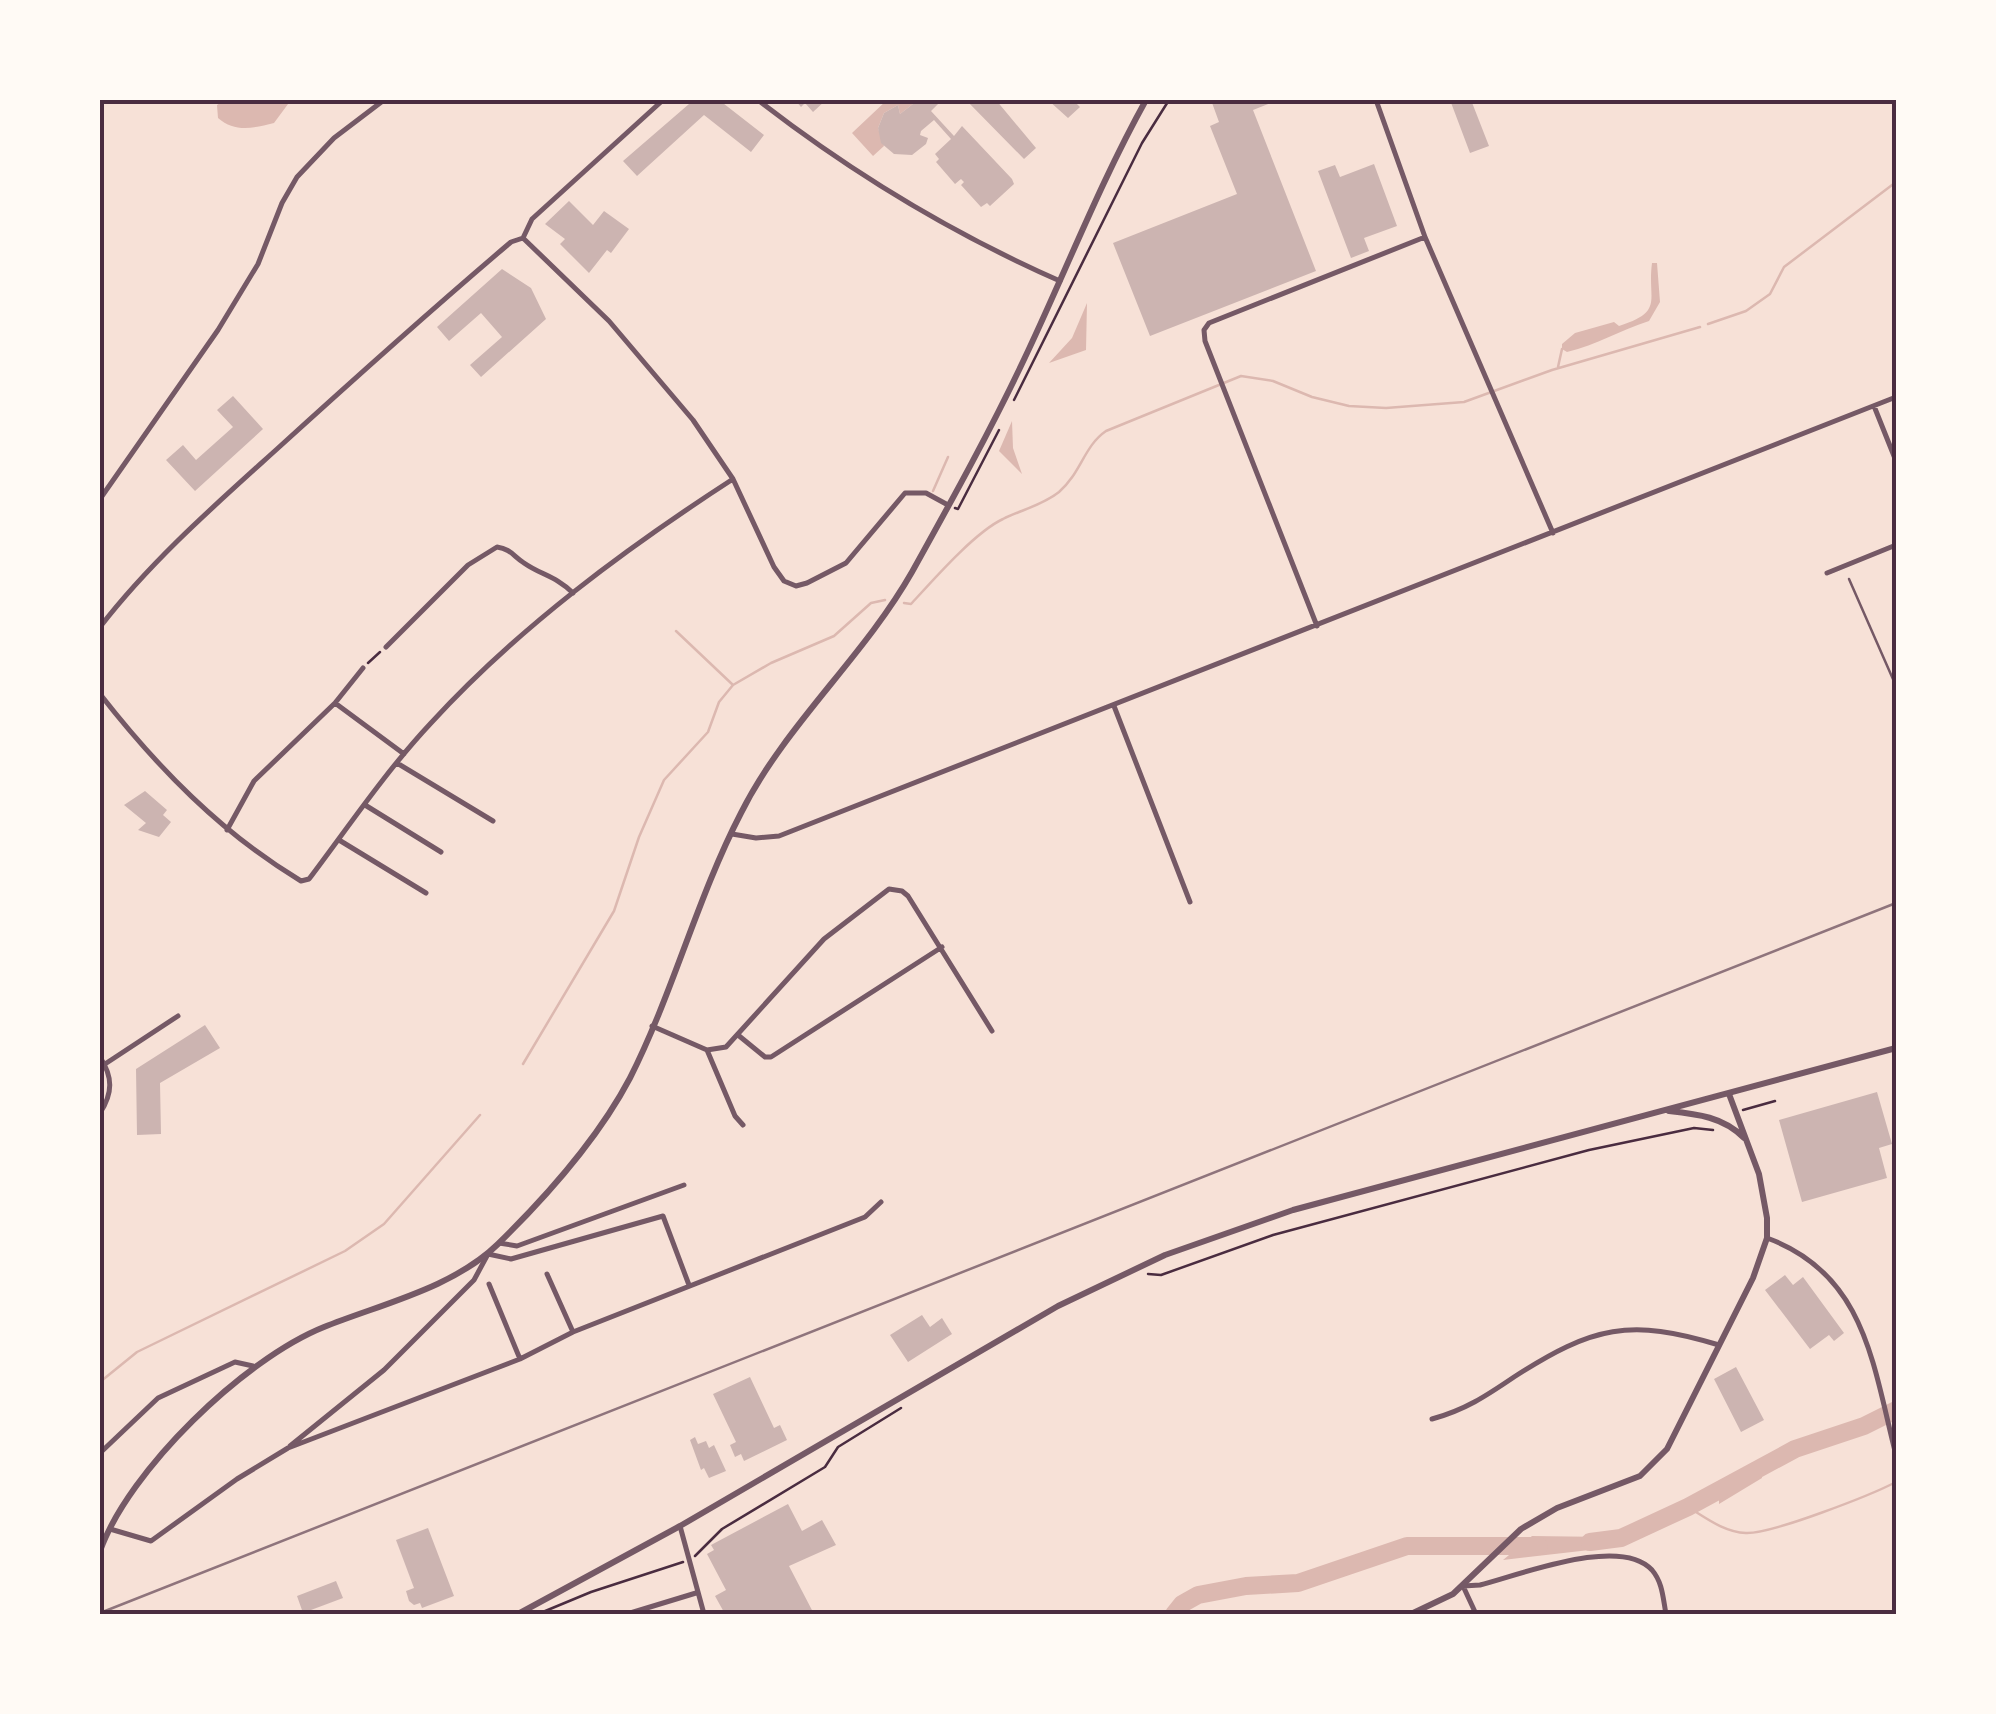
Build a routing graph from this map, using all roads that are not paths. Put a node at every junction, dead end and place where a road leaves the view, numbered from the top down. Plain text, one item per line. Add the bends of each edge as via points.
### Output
1 (384, 100) edge
2 (662, 100) edge
3 (758, 100) edge
4 (1146, 100) edge
5 (1376, 100) edge
6 (1425, 237) junction
7 (523, 238) junction
8 (1060, 282) junction
9 (1896, 397) edge
10 (1874, 406) junction
11 (1896, 461) edge
12 (733, 478) junction
13 (100, 499) edge
14 (948, 505) junction
15 (1553, 533) junction
16 (1896, 545) edge
17 (1827, 573) dead end
18 (1849, 579) dead end
19 (573, 593) junction
20 (1316, 626) junction
21 (100, 627) edge
22 (386, 647) road end
23 (363, 668) road end
24 (1896, 686) edge
25 (100, 694) edge
26 (334, 703) junction
27 (1114, 706) junction
28 (404, 754) junction
29 (396, 763) junction
30 (365, 805) junction
31 (493, 822) dead end
32 (227, 830) junction
33 (732, 834) junction
34 (338, 840) junction
35 (441, 852) dead end
36 (426, 893) dead end
37 (1190, 902) dead end
38 (942, 948) junction
39 (178, 1016) dead end
40 (652, 1026) junction
41 (992, 1030) dead end
42 (738, 1035) junction
43 (1896, 1048) edge
44 (708, 1050) junction
45 (100, 1057) edge
46 (104, 1064) junction
47 (1729, 1094) junction
48 (1664, 1110) junction
49 (100, 1113) edge
50 (743, 1125) dead end
51 (1749, 1143) junction
52 (684, 1185) dead end
53 (881, 1202) dead end
54 (1766, 1238) junction
55 (499, 1243) junction
56 (488, 1254) junction
57 (547, 1274) dead end
58 (489, 1284) dead end
59 (689, 1285) junction
60 (573, 1332) junction
61 (1720, 1345) junction
62 (520, 1359) junction
63 (253, 1366) junction
64 (1432, 1419) dead end
65 (288, 1448) junction
66 (100, 1453) edge
67 (1896, 1455) edge
68 (680, 1526) junction
69 (108, 1528) junction
70 (100, 1551) edge
71 (1462, 1586) junction
72 (696, 1593) junction
73 (518, 1614) edge
74 (627, 1614) edge
75 (704, 1614) edge
76 (1411, 1614) edge
77 (1476, 1614) edge
78 (1666, 1614) edge

1 - 13 street via 297,176 258,264 218,330
2 - 7 street via 527,224
3 - 8 street via 906,204
4 - 8 street
5 - 6 street
6 - 15 street
6 - 20 street via 1204,330
7 - 12 street via 661,380
7 - 21 street via 418,321 227,494
8 - 14 street
9 - 10 street
10 - 11 street
10 - 15 street
12 - 14 street via 774,568 796,586 846,564 905,493 926,493
12 - 19 street
14 - 33 street via 889,612 766,772
15 - 20 street
16 - 17 street
18 - 24 lane
19 - 22 street via 497,546 468,565
19 - 28 street via 466,687
20 - 27 street
23 - 26 street
25 - 32 street
26 - 28 street
26 - 32 street via 254,782
27 - 33 street via 775,838
27 - 37 street
28 - 29 street
29 - 30 street
29 - 31 street
30 - 34 street
30 - 35 street
32 - 34 street via 301,881
33 - 40 street
34 - 36 street
38 - 41 street
38 - 42 street via 771,1057
38 - 42 street via 902,891 884,891 824,939
39 - 46 street
40 - 44 street
40 - 55 street via 599,1128
42 - 44 street
43 - 47 street
44 - 50 street
45 - 46 street
46 - 49 street via 110,1090
47 - 48 street
47 - 51 street
48 - 51 street via 1713,1118
48 - 68 street via 1293,1210 1165,1254 1058,1306
51 - 54 street
52 - 55 street via 517,1246
53 - 59 street via 865,1216
54 - 61 street
54 - 67 street via 1810,1260 1858,1317
55 - 56 street
56 - 59 street via 510,1259 663,1216
56 - 63 street via 418,1291 304,1336
56 - 65 street via 474,1280 398,1357
57 - 60 street
58 - 62 street
59 - 60 street
60 - 62 street
61 - 64 street via 1670,1331 1613,1330 1563,1347 1463,1410
61 - 71 street via 1660,1459 1625,1484 1521,1529
62 - 65 street
63 - 66 street via 235,1362 158,1398
63 - 69 street via 157,1461
65 - 69 street via 151,1541
68 - 72 street
68 - 73 street
69 - 70 street
71 - 76 street
71 - 77 street
71 - 78 street via 1596,1556 1627,1558 1643,1563 1658,1580
72 - 74 street
72 - 75 street

